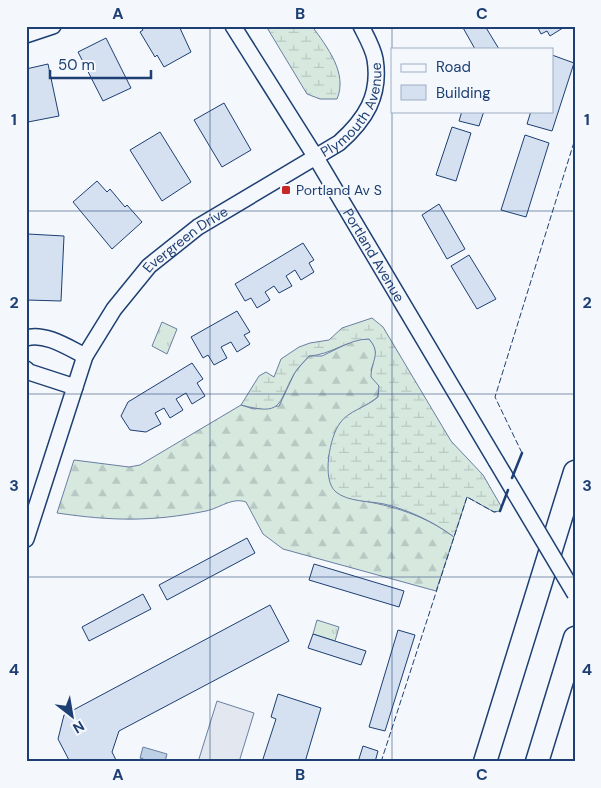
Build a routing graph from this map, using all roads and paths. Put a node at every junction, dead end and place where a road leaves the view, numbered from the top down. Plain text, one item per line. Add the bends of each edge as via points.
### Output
1 (53, 26) edge
2 (232, 26) edge
3 (361, 26) edge
4 (26, 35) edge
5 (315, 156) junction
6 (26, 338) edge
7 (85, 356) junction
8 (26, 369) edge
9 (75, 387) junction
10 (575, 472) edge
11 (26, 539) edge
12 (575, 594) edge
13 (575, 638) edge
14 (485, 762) edge
15 (537, 762) edge

1 - 4 street
2 - 5 street, Portland Avenue
3 - 5 street, Plymouth Avenue via 375,58 376,84 371,105 359,126 339,143
5 - 7 street, Evergreen Drive via 198,227 149,266 114,309
5 - 12 street, Portland Avenue, bridge
6 - 7 street via 32,336 55,341
7 - 9 street, Evergreen Drive
8 - 9 street
9 - 11 street, Evergreen Drive
10 - 14 highway
13 - 15 highway

